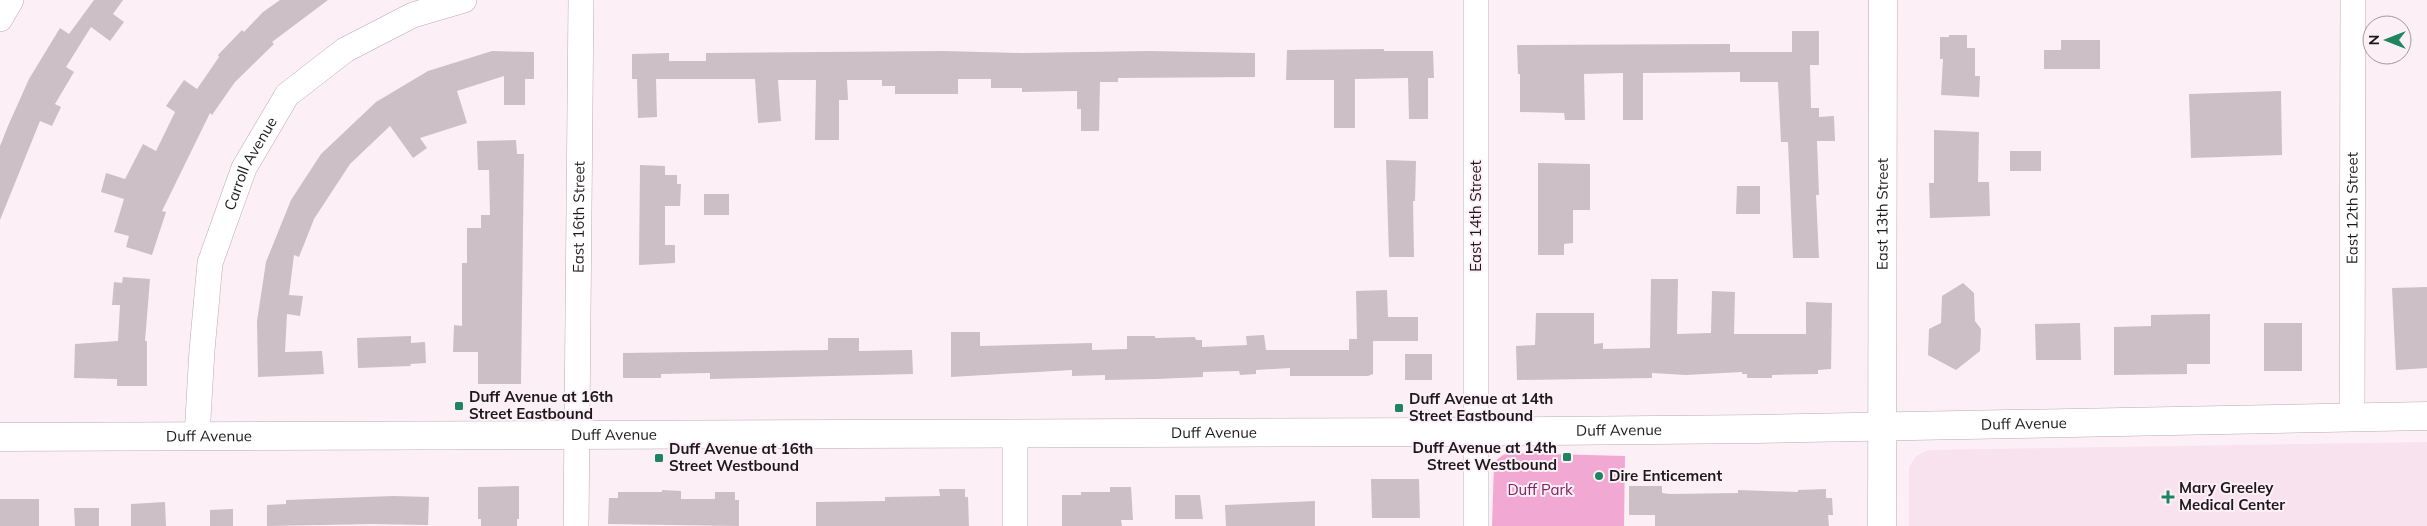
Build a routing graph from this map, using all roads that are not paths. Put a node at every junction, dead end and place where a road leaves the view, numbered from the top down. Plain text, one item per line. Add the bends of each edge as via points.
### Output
1 (12, 0) edge
2 (464, 0) edge
3 (580, 0) edge
4 (1476, 0) edge
5 (1884, 0) edge
6 (2353, 0) edge
7 (0, 19) edge
8 (2427, 416) edge
9 (2352, 417) junction
10 (1881, 426) junction
11 (1476, 432) junction
12 (1015, 434) junction
13 (576, 435) junction
14 (197, 436) junction
15 (0, 437) edge
16 (576, 526) edge
17 (1015, 526) edge
18 (1476, 526) edge
19 (1882, 526) edge

1 - 7 street
2 - 14 street, Carroll Avenue via 413,15 345,50 288,94 244,168 210,263
3 - 13 street, East 16th Street
4 - 11 street, East 14th Street
5 - 10 main road, East 13th Street
6 - 9 street, East 12th Street
8 - 9 main road, Duff Avenue
9 - 10 main road, Duff Avenue
10 - 11 main road, Duff Avenue
10 - 19 main road, East 13th Street
11 - 12 main road, Duff Avenue
11 - 18 street, East 14th Street
12 - 13 main road, Duff Avenue
12 - 17 street
13 - 14 main road, Duff Avenue
13 - 16 street, East 16th Street
14 - 15 main road, Duff Avenue

